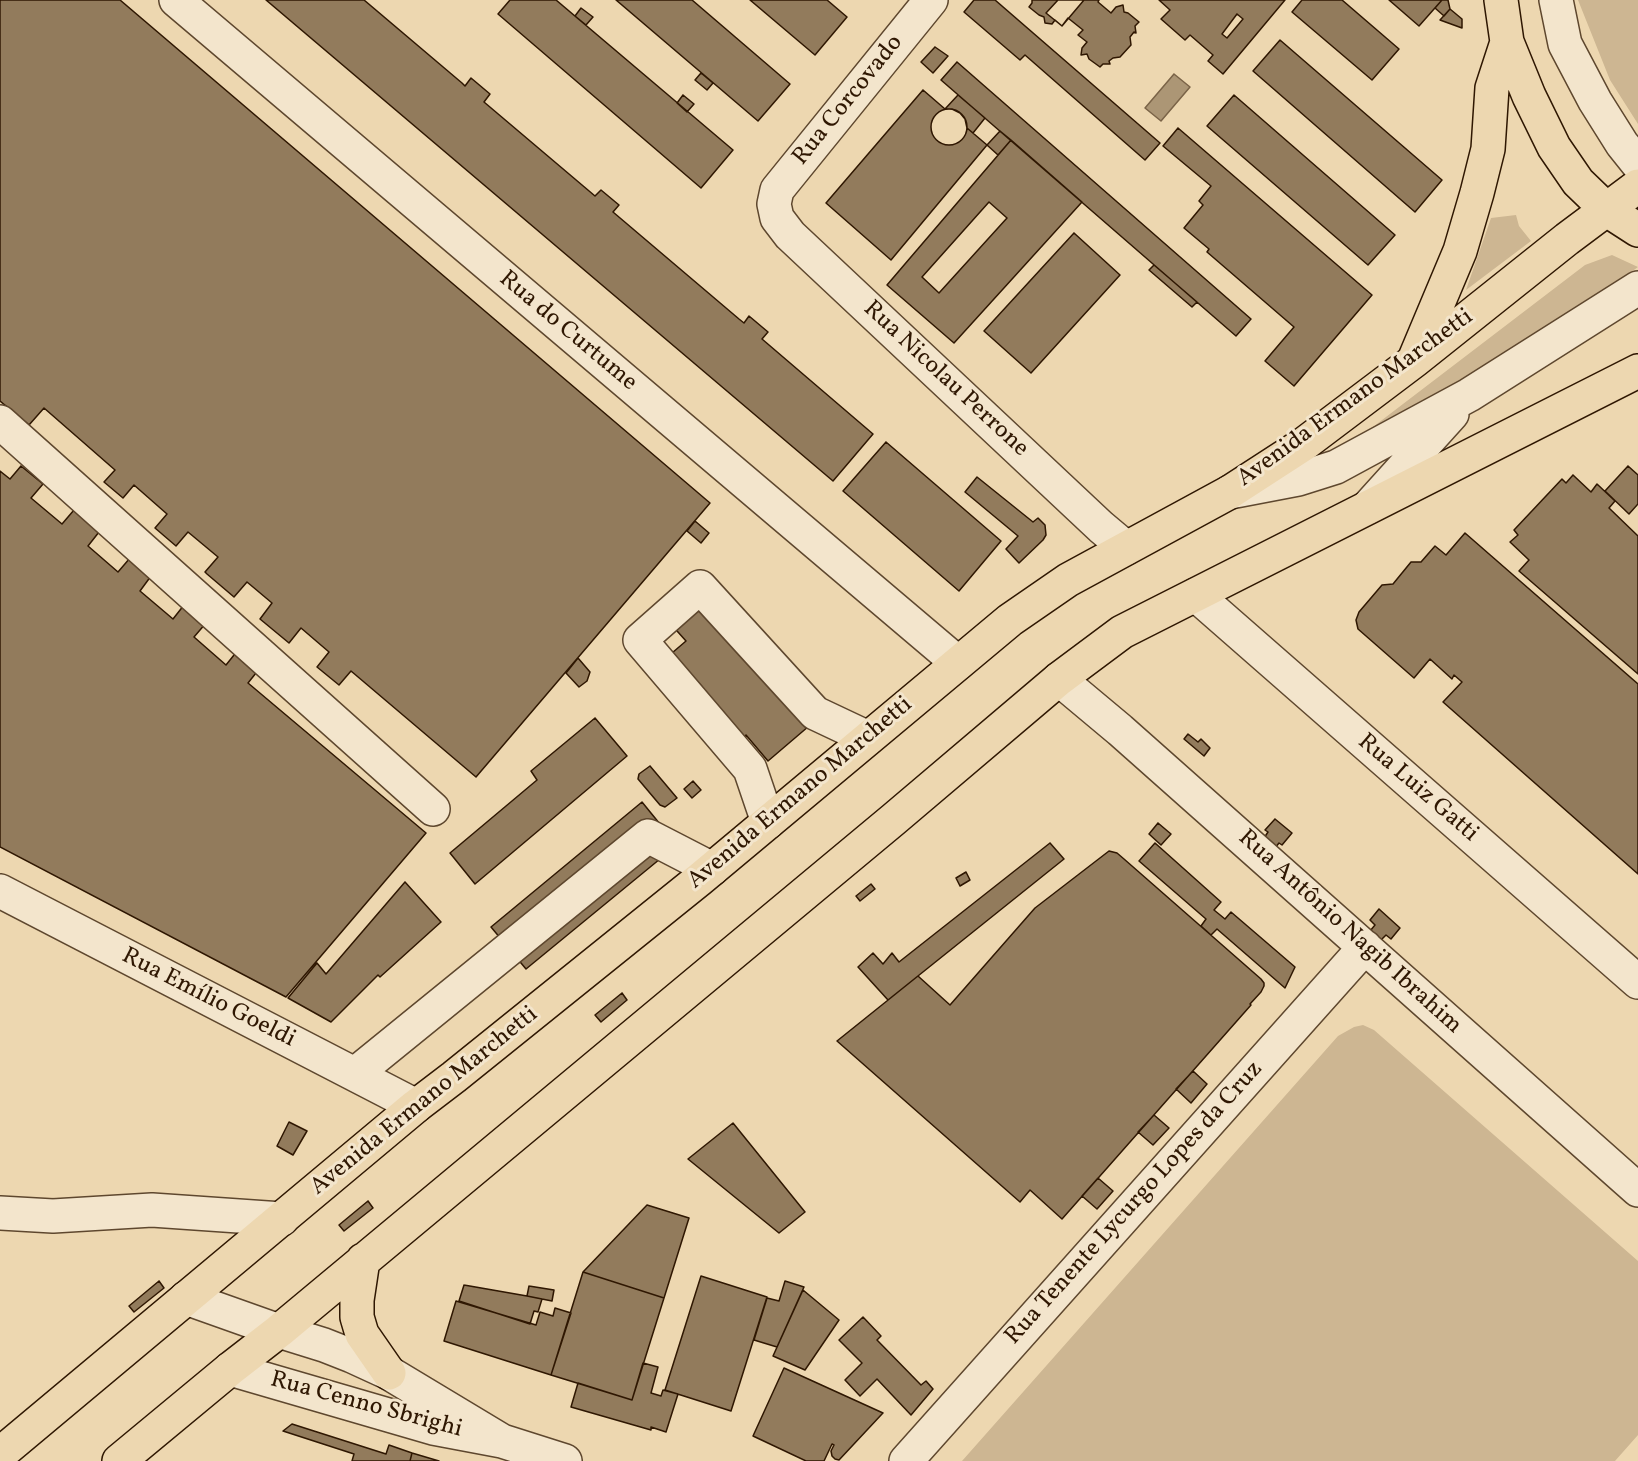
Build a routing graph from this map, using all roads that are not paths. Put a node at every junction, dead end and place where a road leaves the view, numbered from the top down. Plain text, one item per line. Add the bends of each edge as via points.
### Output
1 (176, 0) edge
2 (930, 0) edge
3 (1502, 0) edge
4 (1556, 0) edge
5 (1507, 42) junction
6 (1638, 164) edge
7 (1638, 186) edge
8 (774, 204) joint
9 (1607, 210) junction
10 (1638, 230) edge
11 (1638, 288) edge
12 (1414, 361) junction
13 (1638, 371) edge
14 (1469, 395) junction
15 (0, 422) edge
16 (1230, 492) junction
17 (1366, 508) junction
18 (1126, 548) junction
19 (1196, 595) junction
20 (958, 663) junction
21 (1059, 679) junction
22 (868, 738) junction
23 (433, 808) dead end
24 (768, 822) junction
25 (712, 869) junction
26 (0, 891) edge
27 (1365, 947) junction
28 (1638, 982) edge
29 (355, 1074) junction
30 (416, 1106) junction
31 (1638, 1190) edge
32 (0, 1213) edge
33 (282, 1219) junction
34 (363, 1260) junction
35 (186, 1298) junction
36 (279, 1331) junction
37 (230, 1369) junction
38 (389, 1373) junction
39 (502, 1441) junction
40 (0, 1454) edge
41 (119, 1461) edge
42 (565, 1461) edge
43 (906, 1461) edge

1 - 20 street, Rua do Curtume
2 - 8 street, Rua Corcovado via 777,190
3 - 5 main road
4 - 6 street via 1565,44 1601,110
5 - 9 main road via 1554,147 1578,182
5 - 12 main road via 1492,88 1488,149 1474,203 1460,251
7 - 9 main road, Avenida Ermano Marchetti
8 - 18 street, Rua Nicolau Perrone via 777,218 790,235
9 - 10 main road
9 - 12 main road, Avenida Ermano Marchetti
11 - 14 street
12 - 16 main road, Avenida Ermano Marchetti via 1304,444
13 - 17 main road
14 - 16 street via 1336,467
14 - 17 street
15 - 23 street
16 - 18 main road, Avenida Ermano Marchetti
17 - 19 main road
18 - 20 main road, Avenida Ermano Marchetti via 1068,579
19 - 21 main road via 1122,632
19 - 28 street, Rua Luiz Gatti
20 - 22 main road, Avenida Ermano Marchetti
21 - 27 street, Rua Antônio Nagib Ibrahim
21 - 34 main road
22 - 24 main road, Avenida Ermano Marchetti
22 - 24 street via 815,713 700,587 640,640 750,769
24 - 25 main road, Avenida Ermano Marchetti
25 - 29 street via 648,836
25 - 30 main road, Avenida Ermano Marchetti
26 - 29 street, Rua Emílio Goeldi
27 - 31 street, Rua Antônio Nagib Ibrahim
27 - 43 street, Rua Tenente Lycurgo Lopes da Cruz
29 - 30 street, Rua Emílio Goeldi
30 - 33 main road, Avenida Ermano Marchetti
32 - 33 street via 53,1216 152,1210
33 - 35 main road, Avenida Ermano Marchetti
34 - 36 main road
34 - 38 main road via 357,1317 362,1334
35 - 36 street, Rua Cenno Sbrighi
35 - 40 main road, Avenida Ermano Marchetti
36 - 37 main road
36 - 38 street, Rua Cenno Sbrighi
37 - 39 street, Rua Cenno Sbrighi via 433,1428
37 - 41 main road
38 - 39 street, Rua Cenno Sbrighi
39 - 42 street, Rua Cenno Sbrighi

